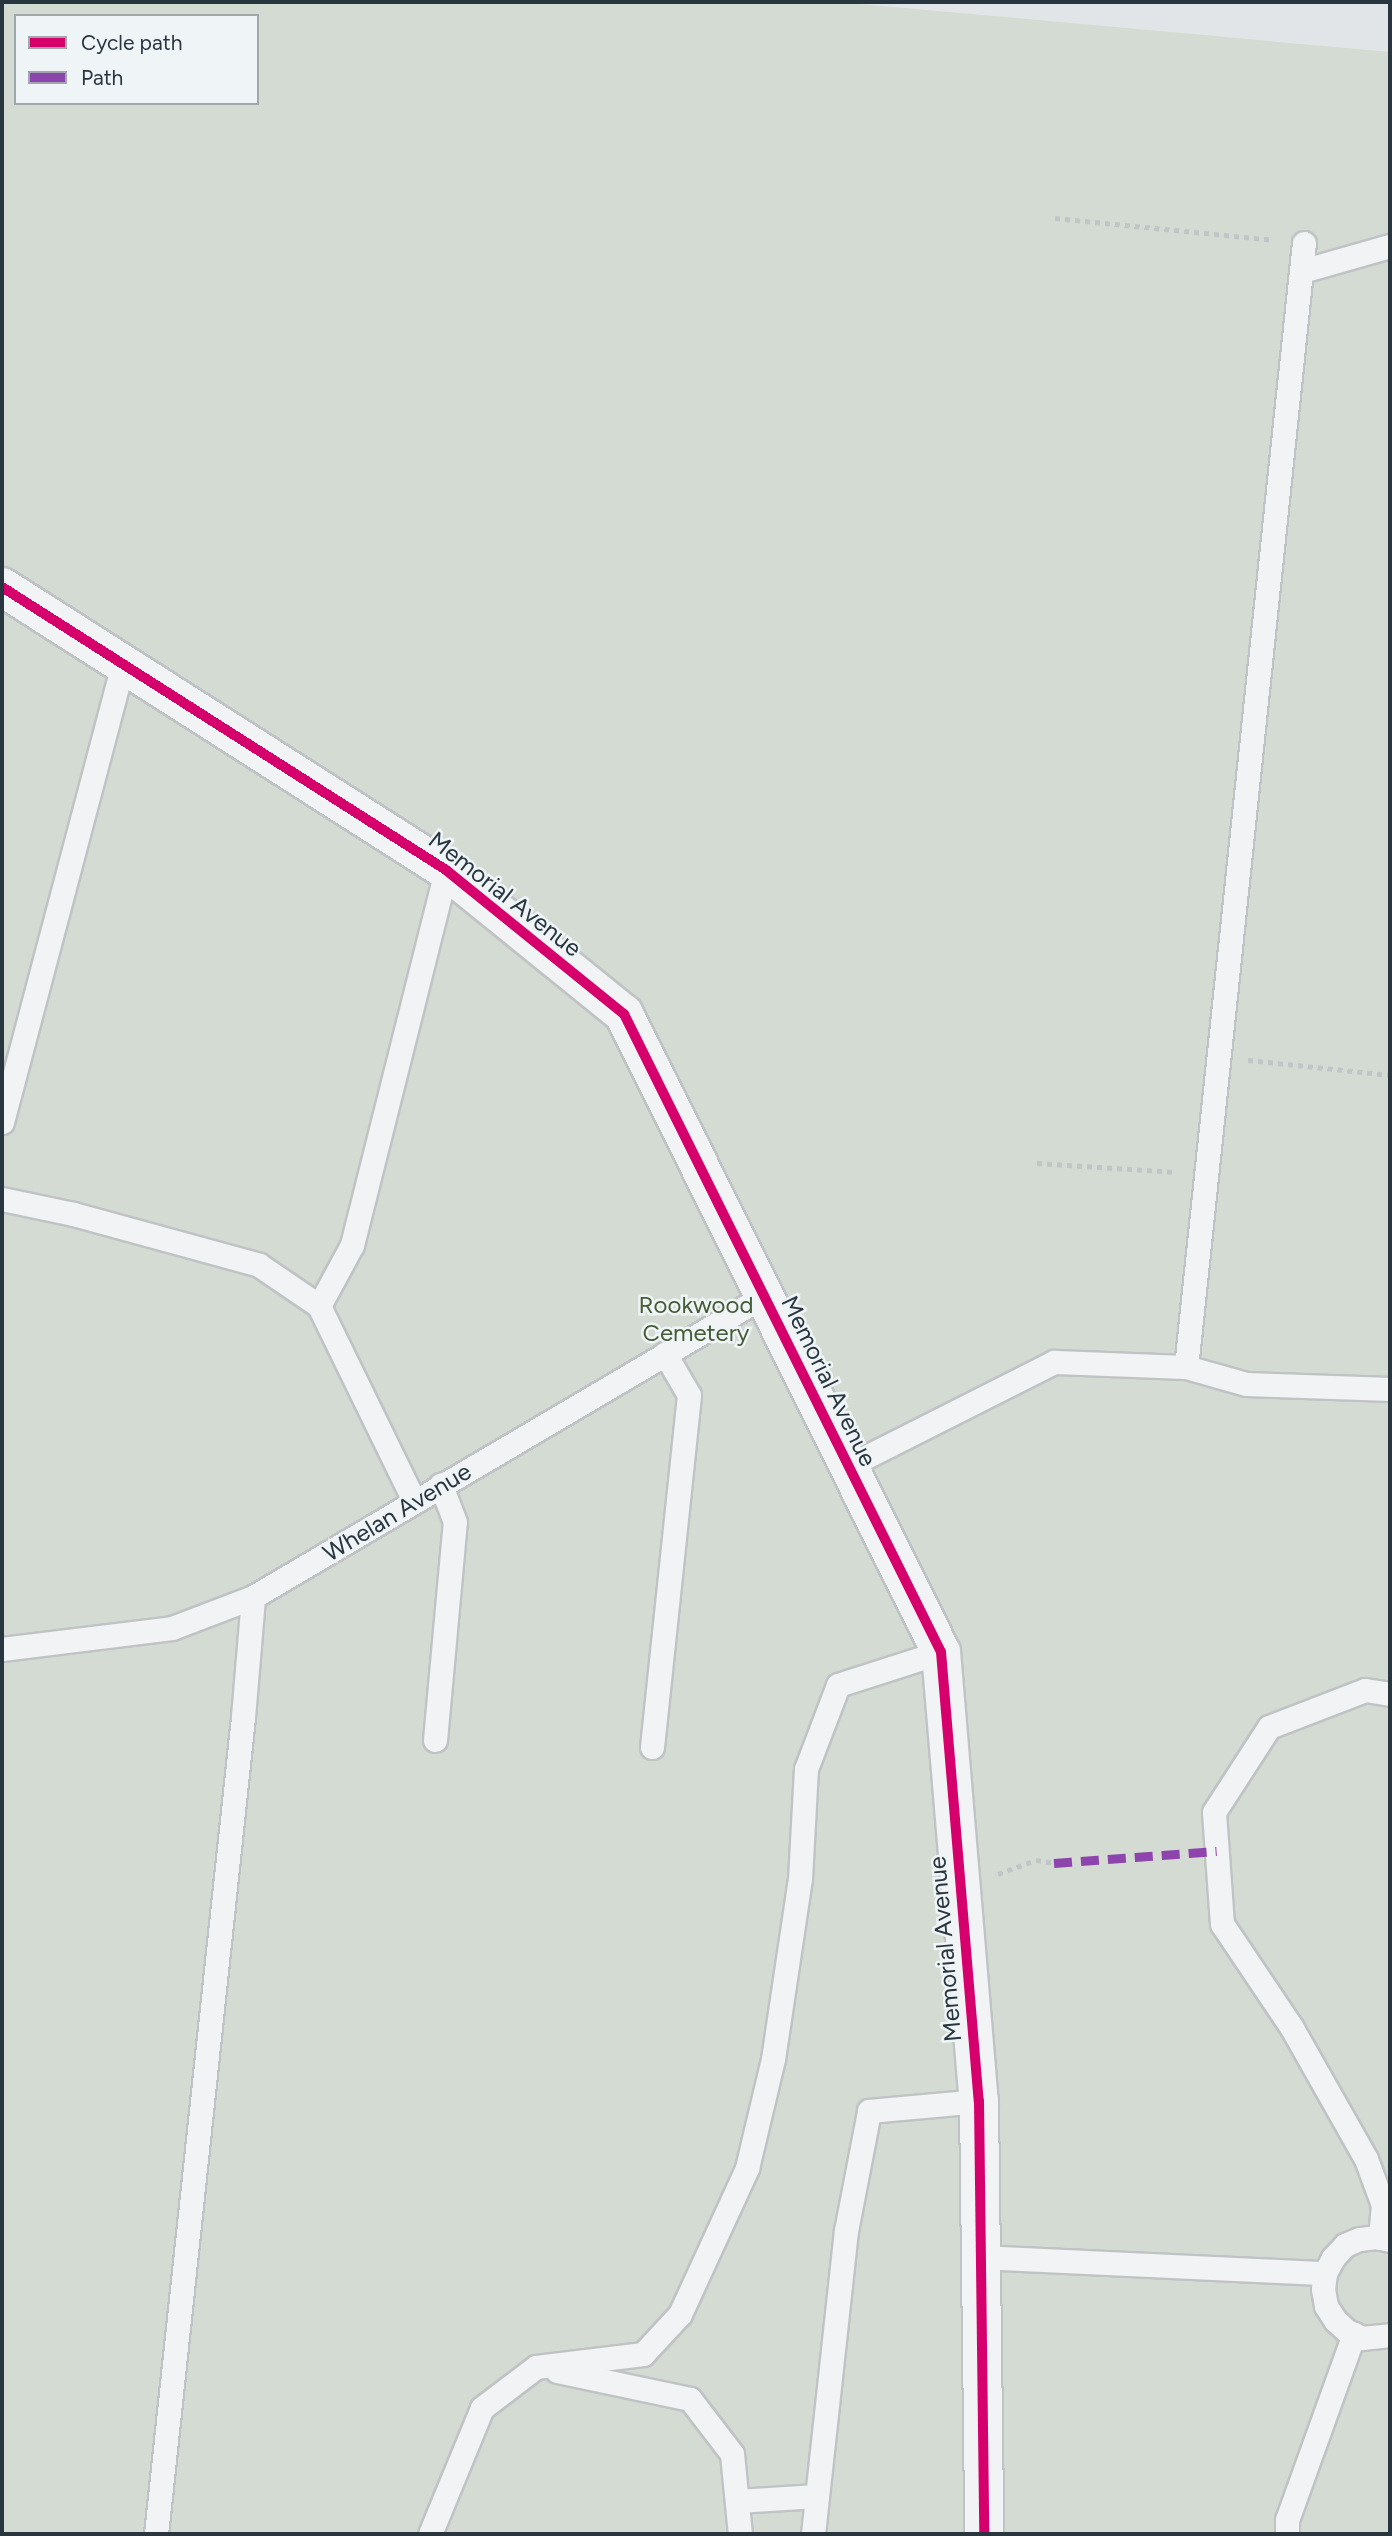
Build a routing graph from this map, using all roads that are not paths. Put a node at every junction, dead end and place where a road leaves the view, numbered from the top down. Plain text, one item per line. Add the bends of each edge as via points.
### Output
1 (1304, 243) road end
2 (1390, 246) edge
3 (1302, 271) junction
4 (2, 587) edge
5 (122, 664) junction
6 (446, 870) junction
7 (2, 1122) edge
8 (2, 1199) edge
9 (764, 1296) junction
10 (320, 1306) junction
11 (665, 1354) junction
12 (1186, 1367) junction
13 (1390, 1389) edge
14 (848, 1466) junction
15 (441, 1485) junction
16 (414, 1501) junction
17 (253, 1597) junction
18 (2, 1649) edge
19 (941, 1652) junction
20 (1390, 1694) edge
21 (435, 1740) dead end
22 (652, 1747) dead end
23 (979, 2101) junction
24 (1385, 2239) edge
25 (981, 2257) junction
26 (1325, 2273) junction
27 (1354, 2334) junction
28 (1390, 2335) edge
29 (536, 2367) junction
30 (817, 2496) junction
31 (737, 2501) junction
32 (156, 2534) edge
33 (430, 2534) edge
34 (740, 2534) edge
35 (813, 2534) edge
36 (984, 2534) edge
37 (1287, 2534) edge

1 - 3 lane
2 - 3 lane
3 - 12 lane
4 - 5 street, Memorial Avenue
5 - 6 street, Memorial Avenue
5 - 7 lane
6 - 9 street, Memorial Avenue via 624,1014
6 - 10 lane via 352,1245
8 - 10 lane via 259,1265
9 - 11 lane, Whelan Avenue
9 - 14 street, Memorial Avenue
10 - 16 lane
11 - 15 lane, Whelan Avenue
11 - 22 lane via 689,1395
12 - 13 lane via 1246,1384
12 - 14 lane via 1054,1362
14 - 19 street, Memorial Avenue
15 - 16 lane, Whelan Avenue
15 - 21 lane via 455,1522
16 - 17 lane, Whelan Avenue
17 - 18 lane, Whelan Avenue via 172,1628
17 - 32 lane
19 - 23 street, Memorial Avenue
19 - 29 lane via 838,1685 806,1769 800,1879 780,2017 747,2168 680,2314 643,2354
20 - 24 lane via 1365,1690 1269,1727 1214,1812 1222,1924 1292,2028 1366,2159 1383,2205
23 - 25 street, Memorial Avenue
23 - 30 lane via 869,2111 846,2231
24 - 26 lane via 1359,2239 1345,2245
25 - 26 lane
25 - 36 street, Memorial Avenue
26 - 27 lane via 1326,2305 1335,2320
27 - 28 lane
27 - 37 lane via 1292,2507
29 - 31 lane via 690,2399 732,2454
29 - 33 lane via 482,2408
30 - 31 lane
30 - 35 lane
31 - 34 lane

